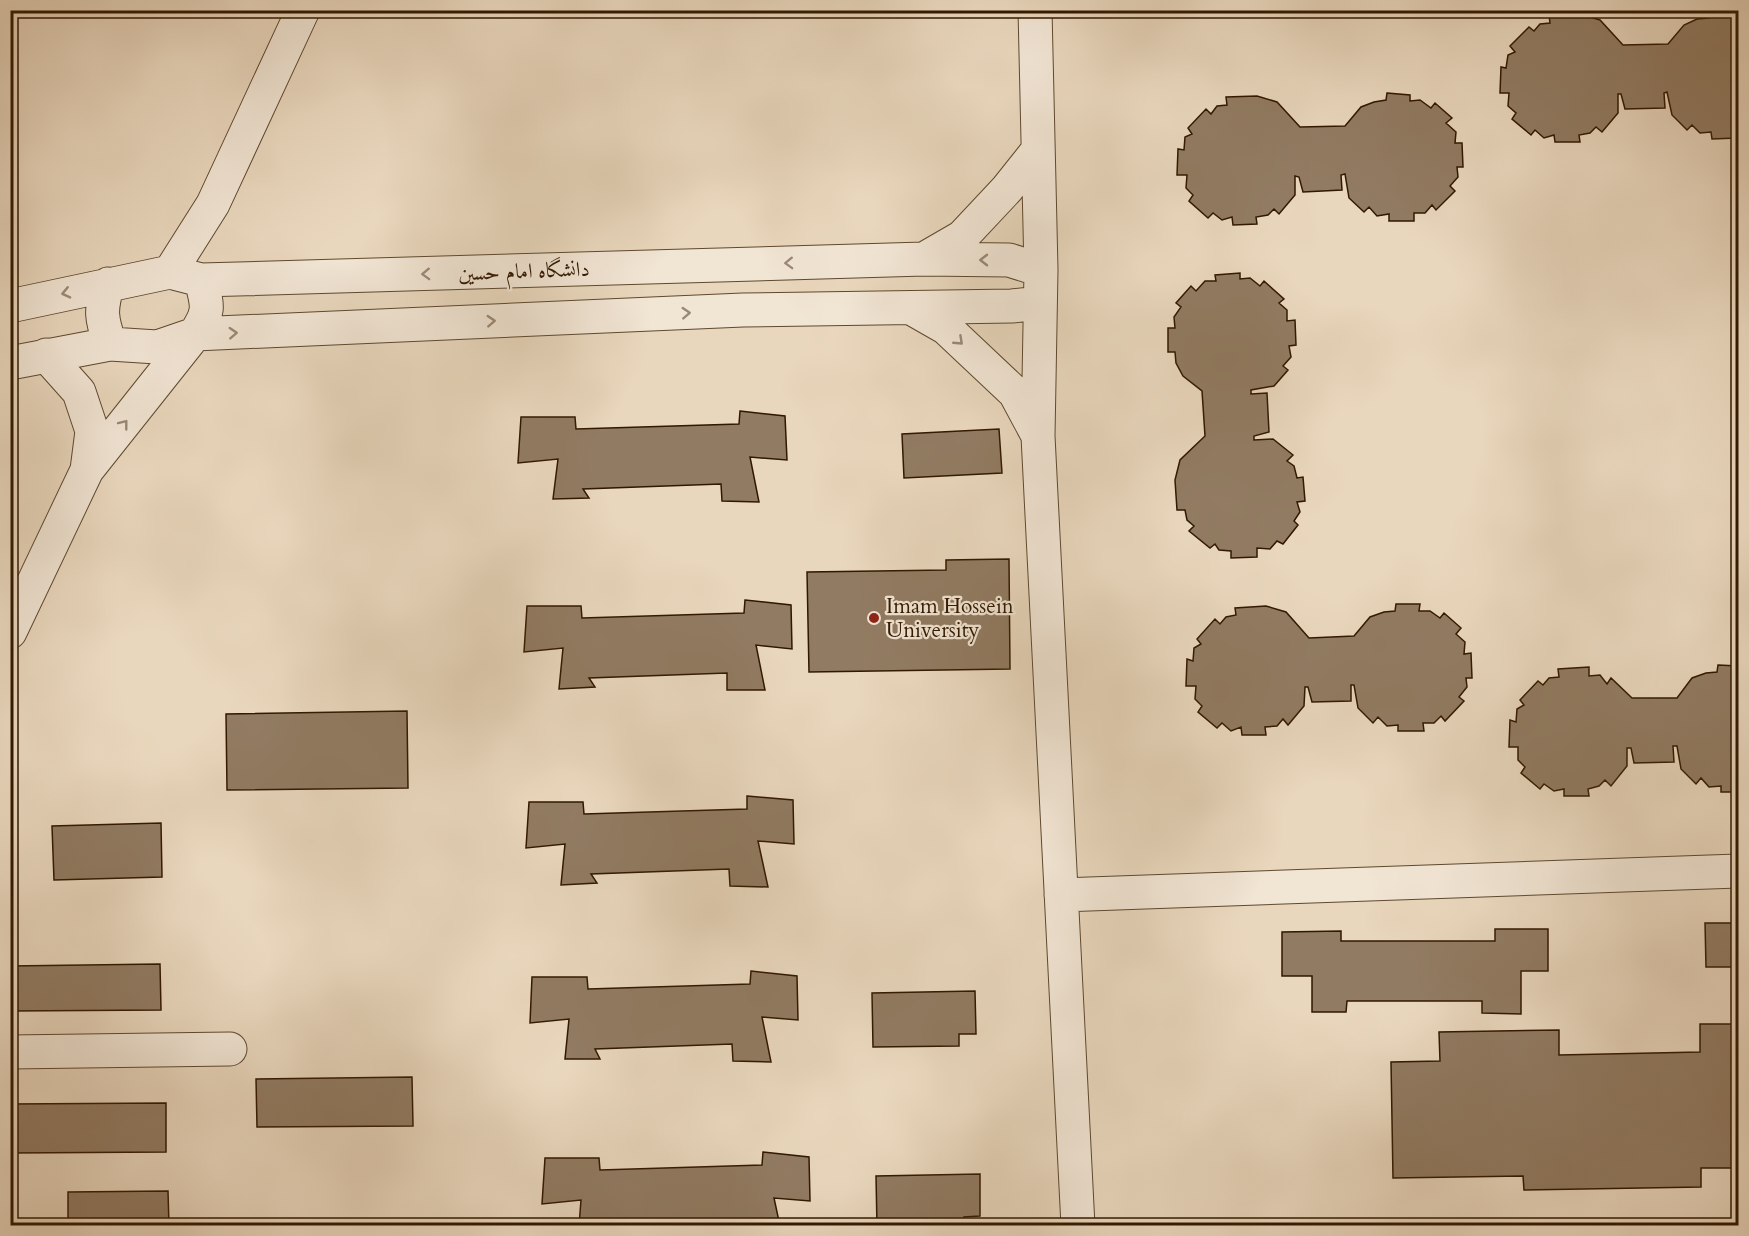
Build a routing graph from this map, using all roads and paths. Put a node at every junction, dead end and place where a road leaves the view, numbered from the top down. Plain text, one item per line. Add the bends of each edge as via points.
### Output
1 (303, 10) edge
2 (1035, 10) edge
3 (1038, 150) junction
4 (924, 260) junction
5 (1041, 270) junction
6 (170, 272) junction
7 (201, 280) junction
8 (108, 284) junction
9 (1039, 303) junction
10 (10, 306) edge
11 (911, 308) junction
12 (195, 334) junction
13 (110, 344) junction
14 (46, 355) junction
15 (10, 363) edge
16 (1038, 436) junction
17 (87, 470) junction
18 (10, 632) edge
19 (1738, 871) edge
20 (1061, 895) junction
21 (230, 1049) dead end
22 (10, 1052) edge
23 (1078, 1226) edge

1 - 6 lane via 213,204
2 - 3 lane
3 - 4 lane via 962,237
3 - 5 lane
5 -> 4 lane, دانشگاه امام حسین via 1009,260
4 -> 7 lane, دانشگاه امام حسین
5 - 9 lane
6 - 7 lane, دانشگاه امام حسین
6 - 8 lane, دانشگاه امام حسین
7 - 12 lane via 207,316
8 -> 10 lane, دانشگاه امام حسین
8 - 13 lane via 102,304
9 - 11 lane
9 - 16 lane
12 -> 11 lane via 744,310
11 -> 16 lane via 946,328 1015,393
12 - 13 lane via 157,347
17 -> 12 lane
13 - 14 lane
14 - 15 lane
14 - 17 lane via 79,392 92,431
16 - 20 lane
17 - 18 lane
19 - 20 lane
20 - 23 lane
21 - 22 lane

